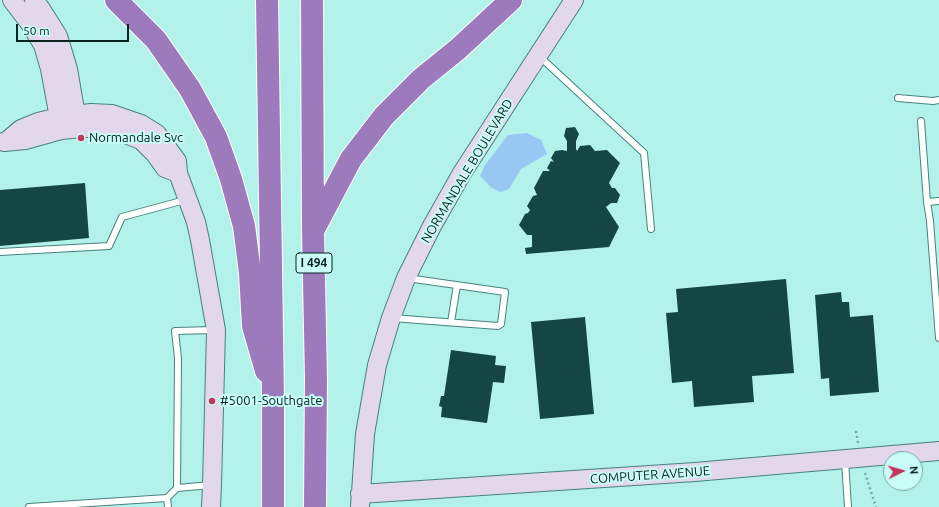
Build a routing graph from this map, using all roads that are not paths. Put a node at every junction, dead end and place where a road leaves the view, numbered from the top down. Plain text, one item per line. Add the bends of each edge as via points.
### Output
1 (12, 0) edge
2 (34, 0) edge
3 (116, 0) edge
4 (268, 0) edge
5 (312, 0) edge
6 (511, 0) edge
7 (574, 0) edge
8 (538, 55) junction
9 (898, 98) dead end
10 (939, 100) edge
11 (921, 121) dead end
12 (69, 123) junction
13 (4, 142) edge
14 (187, 199) junction
15 (927, 202) junction
16 (939, 202) edge
17 (313, 230) junction
18 (651, 230) dead end
19 (0, 252) edge
20 (406, 278) junction
21 (457, 285) junction
22 (391, 318) junction
23 (451, 322) junction
24 (216, 330) junction
25 (939, 338) edge
26 (273, 398) junction
27 (939, 451) edge
28 (844, 460) junction
29 (212, 486) junction
30 (177, 488) junction
31 (168, 498) junction
32 (360, 500) edge
33 (133, 504) edge
34 (29, 507) edge
35 (168, 507) edge
36 (211, 507) edge
37 (273, 507) edge
38 (315, 507) edge
39 (848, 507) edge

1 - 12 street via 43,45
2 - 12 street via 58,36 68,69
3 - 26 highway via 156,40 190,88 216,137 244,226 253,326
4 - 26 highway
5 - 17 highway, I 494
6 - 17 highway via 421,79 384,116 351,159
7 - 8 street, NORMANDALE BOULEVARD
8 - 18 lane via 644,153
8 - 20 street, NORMANDALE BOULEVARD via 458,180
9 - 10 lane
11 - 15 lane
12 - 13 street via 25,140
12 - 14 street via 110,128 141,140 165,168 178,173
14 - 19 lane via 122,217 109,246
14 - 24 street via 200,240
15 - 16 lane
15 - 25 lane
17 - 38 highway, I 494
20 - 21 lane
20 - 22 street, NORMANDALE BOULEVARD
21 - 23 lane
21 - 23 lane via 505,292 506,296 501,324 498,326
22 - 23 lane
22 - 32 street, NORMANDALE BOULEVARD via 377,365 366,426
24 - 29 street
24 - 30 lane via 175,331 178,358
26 - 37 highway
27 - 28 street, COMPUTER AVENUE
28 - 32 street, COMPUTER AVENUE
28 - 39 lane
29 - 30 lane
29 - 36 street
30 - 31 lane
31 - 33 lane
31 - 35 lane
33 - 34 lane

